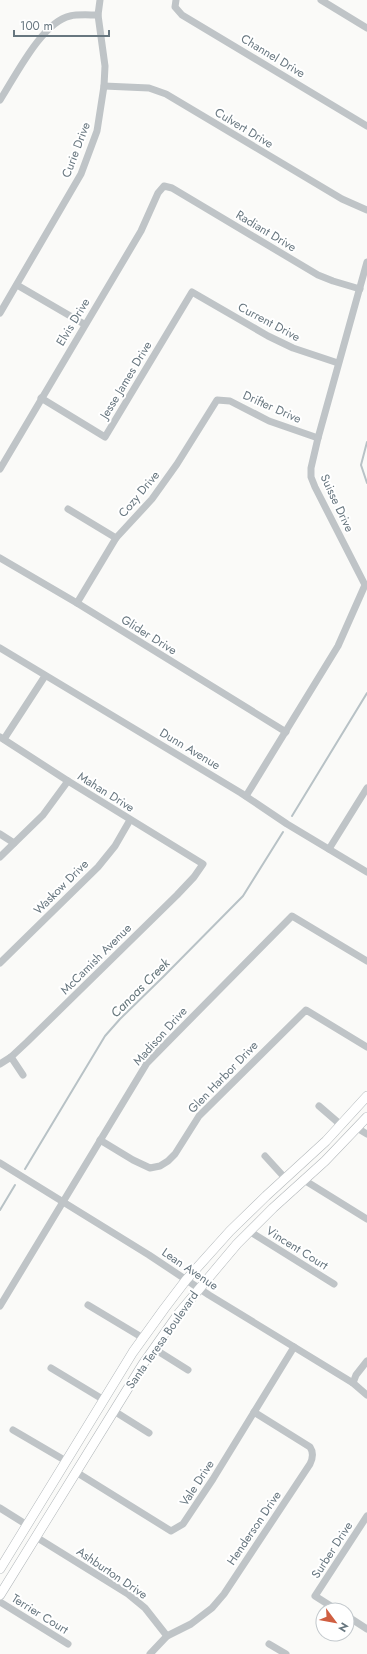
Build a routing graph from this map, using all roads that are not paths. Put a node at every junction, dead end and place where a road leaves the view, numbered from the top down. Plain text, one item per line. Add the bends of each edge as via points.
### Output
1 (100, 0) edge
2 (176, 0) edge
3 (321, 0) edge
4 (98, 16) junction
5 (367, 28) edge
6 (104, 86) junction
7 (0, 100) edge
8 (367, 126) edge
9 (164, 186) joint
10 (367, 210) edge
11 (367, 262) edge
12 (17, 285) junction
13 (360, 289) junction
14 (192, 292) joint
15 (0, 313) edge
16 (84, 324) junction
17 (338, 363) junction
18 (41, 398) junction
19 (217, 400) joint
20 (318, 438) junction
21 (0, 469) edge
22 (68, 509) dead end
23 (116, 538) junction
24 (0, 558) edge
25 (77, 603) junction
26 (0, 648) edge
27 (45, 676) junction
28 (286, 732) junction
29 (2, 738) edge
30 (68, 781) junction
31 (367, 788) edge
32 (246, 796) junction
33 (130, 820) junction
34 (0, 834) edge
35 (14, 843) junction
36 (329, 849) junction
37 (0, 857) edge
38 (203, 864) joint
39 (367, 872) edge
40 (367, 962) edge
41 (0, 964) edge
42 (367, 1047) edge
43 (11, 1057) junction
44 (0, 1064) edge
45 (23, 1075) dead end
46 (367, 1096) edge
47 (319, 1106) dead end
48 (367, 1117) edge
49 (341, 1125) junction
50 (358, 1128) junction
51 (367, 1134) edge
52 (100, 1140) junction
53 (265, 1156) dead end
54 (0, 1163) edge
55 (285, 1178) junction
56 (304, 1180) junction
57 (64, 1202) junction
58 (367, 1219) edge
59 (249, 1232) junction
60 (186, 1280) junction
61 (334, 1284) dead end
62 (199, 1288) junction
63 (88, 1305) dead end
64 (0, 1306) edge
65 (143, 1338) junction
66 (294, 1347) junction
67 (153, 1348) junction
68 (367, 1361) edge
69 (51, 1368) dead end
70 (188, 1370) dead end
71 (353, 1383) junction
72 (367, 1395) edge
73 (104, 1400) junction
74 (114, 1410) junction
75 (254, 1412) junction
76 (13, 1430) dead end
77 (149, 1433) dead end
78 (66, 1461) junction
79 (76, 1472) junction
80 (0, 1508) edge
81 (367, 1516) edge
82 (27, 1525) junction
83 (36, 1537) junction
84 (0, 1569) edge
85 (0, 1596) edge
86 (0, 1602) edge
87 (324, 1602) edge
88 (355, 1622) edge
89 (367, 1630) edge
90 (167, 1636) junction
91 (68, 1644) dead end
92 (269, 1644) dead end
93 (150, 1654) edge
94 (286, 1654) edge

1 - 4 street, Curie Drive
2 - 8 street, Channel Drive via 175,8 182,15
3 - 5 street
4 - 6 street, Curie Drive via 105,66
4 - 7 street via 69,16 51,25
6 - 10 street, Culvert Drive via 149,88 166,94 342,199
6 - 12 street, Curie Drive via 97,131 81,174
9 - 13 street, Radiant Drive via 172,188 318,275
9 - 16 street, Elvis Drive via 158,193 141,231
11 - 13 street, Suisse Drive
12 - 15 street, Curie Drive
12 - 16 street
13 - 17 street, Suisse Drive
14 - 17 street, Current Drive via 292,348
14 - 18 street, Jesse James Drive via 105,437
16 - 18 street, Elvis Drive
17 - 20 street, Suisse Drive
18 - 21 street, Elvis Drive
19 - 20 street, Drifter Drive via 230,401 269,421
19 - 23 street, Cozy Drive via 152,499
20 - 28 street, Suisse Drive via 311,477 365,585 338,646
22 - 23 street
23 - 25 street, Cozy Drive
24 - 25 street, Glider Drive
25 - 28 street, Glider Drive
26 - 27 street, Dunn Avenue
27 - 29 street
27 - 32 street, Dunn Avenue
28 - 32 street, Suisse Drive
29 - 30 street, Mahan Drive
30 - 33 street, Mahan Drive
30 - 35 street via 43,815
31 - 36 street
32 - 36 street, Dunn Avenue
33 - 38 street, Mahan Drive
33 - 41 street, Waskow Drive via 115,846 98,867
34 - 35 street
35 - 37 street
36 - 39 street, Dunn Avenue
38 - 43 street, McCamish Avenue via 177,895
40 - 52 street, Madison Drive via 292,916 147,1063
42 - 52 street, Glen Harbor Drive via 306,1010 198,1116 168,1161 150,1168
43 - 44 street, McCamish Avenue
43 - 45 street
46 - 49 main road, Santa Teresa Boulevard
47 - 49 street
48 - 50 main road, Santa Teresa Boulevard
49 - 55 main road, Santa Teresa Boulevard
50 - 51 street
50 - 56 main road, Santa Teresa Boulevard
52 - 57 street, Madison Drive
53 - 55 street
54 - 57 street, Lean Avenue
55 - 60 main road, Santa Teresa Boulevard via 235,1226
56 - 58 street
56 - 59 main road, Santa Teresa Boulevard
57 - 60 street, Lean Avenue
57 - 64 street, Madison Drive
59 - 61 street, Vincent Court
59 - 62 main road, Santa Teresa Boulevard
60 - 62 street, Lean Avenue
60 - 65 main road, Santa Teresa Boulevard
62 - 66 street, Lean Avenue
62 - 67 main road, Santa Teresa Boulevard
63 - 65 street
65 - 73 main road, Santa Teresa Boulevard
66 - 71 street, Lean Avenue
66 - 75 street, Vale Drive
67 - 70 street
67 - 74 main road, Santa Teresa Boulevard
68 - 71 street
69 - 73 street
71 - 72 street, Lean Avenue
73 - 78 main road, Santa Teresa Boulevard
74 - 77 street
74 - 79 main road, Santa Teresa Boulevard
75 - 79 street, Vale Drive via 183,1524 171,1531
75 - 90 street, Henderson Drive via 310,1447 313,1455 310,1464 224,1594 212,1608 191,1624
76 - 78 street
78 - 82 main road, Santa Teresa Boulevard
79 - 83 main road, Santa Teresa Boulevard
80 - 82 street
81 - 87 street, Surber Drive via 314,1596
82 - 84 main road, Santa Teresa Boulevard
83 - 85 main road, Santa Teresa Boulevard
83 - 90 street, Ashburton Drive via 128,1594 144,1608
86 - 91 street, Terrier Court
88 - 89 street
90 - 93 street, Henderson Drive
92 - 94 street

